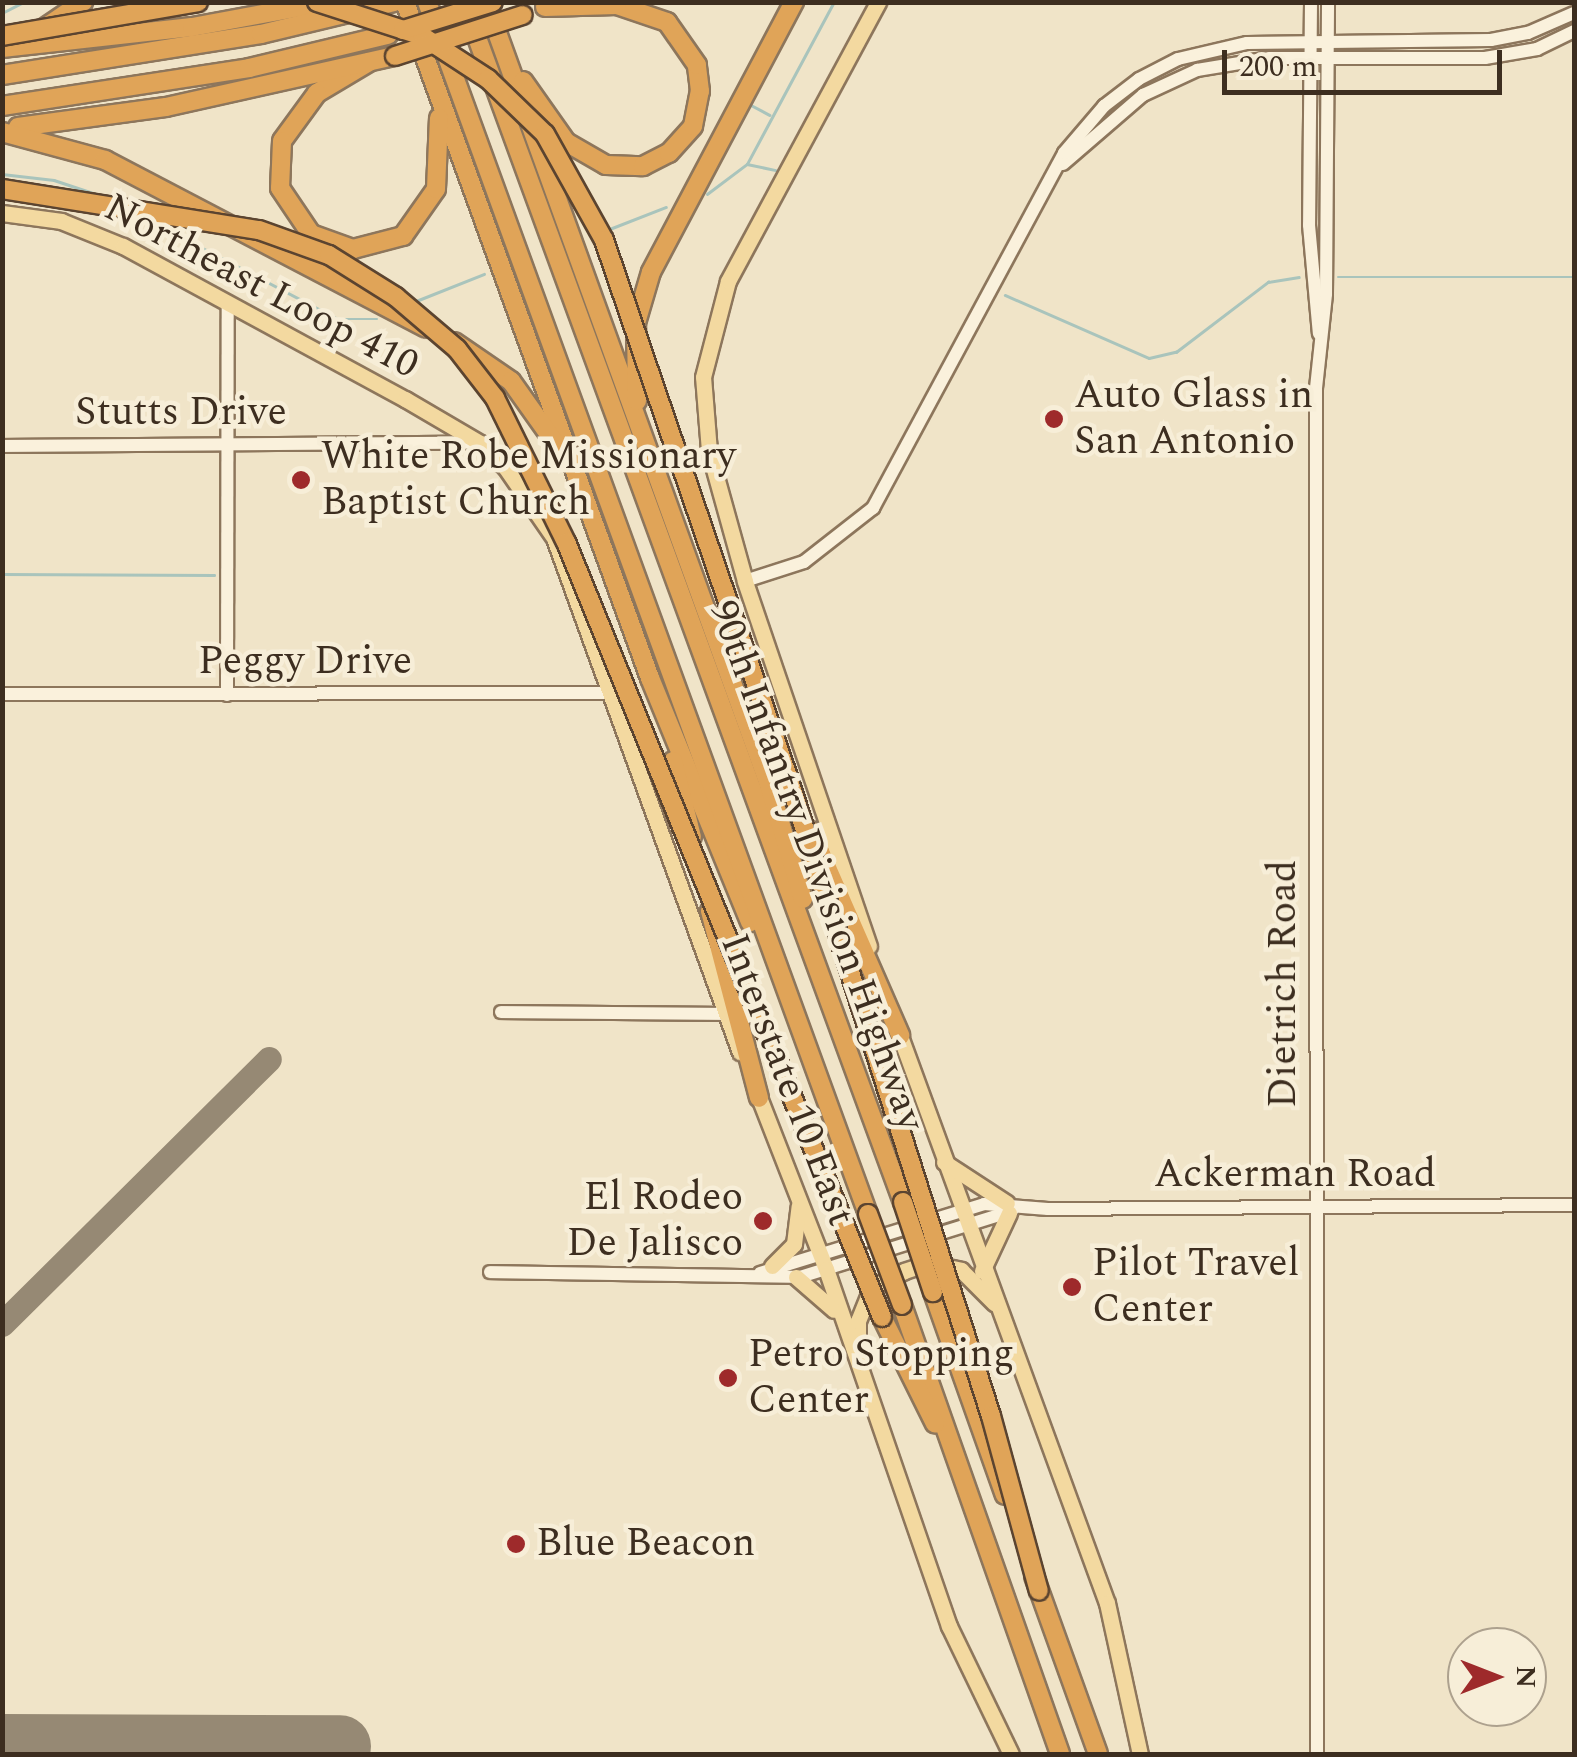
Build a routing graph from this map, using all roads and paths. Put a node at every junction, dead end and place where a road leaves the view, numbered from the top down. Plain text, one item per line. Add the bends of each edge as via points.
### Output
1 (83, 2) edge
2 (198, 2) edge
3 (317, 2) edge
4 (327, 2) edge
5 (405, 2) edge
6 (464, 2) edge
7 (490, 2) edge
8 (794, 2) edge
9 (878, 2) edge
10 (1310, 2) edge
11 (1328, 2) edge
12 (385, 5) edge
13 (428, 5) edge
14 (552, 5) edge
15 (1574, 13) edge
16 (1574, 31) edge
17 (2, 36) edge
18 (1328, 41) junction
19 (1310, 42) junction
20 (2, 47) edge
21 (504, 50) junction
22 (1310, 60) junction
23 (1327, 60) junction
24 (370, 62) junction
25 (428, 64) junction
26 (2, 75) edge
27 (2, 106) edge
28 (2, 130) edge
29 (1063, 164) junction
30 (2, 188) edge
31 (2, 213) edge
32 (228, 307) junction
33 (1319, 334) junction
34 (644, 436) junction
35 (480, 444) junction
36 (2, 446) edge
37 (228, 446) junction
38 (602, 542) junction
39 (745, 581) junction
40 (712, 624) junction
41 (650, 678) junction
42 (608, 693) junction
43 (2, 694) edge
44 (227, 695) junction
45 (501, 1012) dead end
46 (725, 1014) junction
47 (900, 1035) junction
48 (823, 1093) junction
49 (864, 1095) junction
50 (759, 1098) junction
51 (944, 1161) junction
52 (798, 1202) junction
53 (1574, 1205) edge
54 (1318, 1207) junction
55 (1011, 1208) junction
56 (962, 1215) junction
57 (823, 1262) junction
58 (766, 1270) junction
59 (982, 1271) junction
60 (490, 1272) dead end
61 (796, 1277) junction
62 (1004, 1313) junction
63 (845, 1327) junction
64 (858, 1366) junction
65 (959, 1468) junction
66 (1039, 1590) junction
67 (1012, 1754) edge
68 (1060, 1754) edge
69 (1099, 1754) edge
70 (1140, 1754) edge
71 (1316, 1754) edge

1 - 20 highway via 56,24
2 - 17 highway, bridge
3 - 66 highway, bridge via 422,36 488,80 545,134 604,240 788,776 991,1416
4 - 20 highway via 192,27
5 - 25 highway
6 - 49 highway, 90th Infantry Division Highway
7 - 21 highway
7 - 27 highway, bridge via 249,68
8 - 34 highway via 651,272 636,323
9 - 39 main road via 728,282 711,338 703,417
10 - 19 street, Dietrich Road
11 - 18 street, Dietrich Road
12 - 26 highway via 186,48
13 - 48 highway, 90th Infantry Division Highway
14 - 21 highway via 645,11 683,36 700,90 684,140 643,166 587,158 541,111
14 - 24 highway, bridge
15 - 18 street via 1513,38
16 - 23 street via 1510,56
18 - 19 street
18 - 23 street, Dietrich Road
19 - 22 street, Dietrich Road
19 - 29 street via 1247,43 1168,64 1104,106 1064,153
21 - 34 highway
22 - 23 street
22 - 29 street via 1225,64 1166,83 1122,110
22 - 33 street, Dietrich Road via 1309,225
23 - 33 street, Dietrich Road via 1326,294
24 - 25 highway via 317,93 289,127 278,156 280,188 300,224 324,242 353,249 403,236 436,189 443,132
24 - 28 highway via 166,107
25 - 38 highway
28 - 38 highway via 105,160 464,348 511,381 552,433
29 - 39 street via 873,508 825,550
30 - 65 highway, bridge via 260,230 328,255 396,297 457,350 495,398 566,542 882,1317
31 - 32 main road, Northeast Loop 410 via 61,221 110,240
32 - 35 main road, Northeast Loop 410
32 - 37 street
33 - 54 street, Dietrich Road
34 - 40 highway
35 - 37 street, Stutts Drive
35 - 42 main road, Interstate 10 East via 529,497 554,538
36 - 37 street, Stutts Drive
37 - 44 street
38 - 41 highway
39 - 47 main road
40 - 47 highway
40 - 49 highway
41 - 48 highway
41 - 50 highway
42 - 44 street, Peggy Drive
42 - 46 main road, Interstate 10 East
43 - 44 street, Peggy Drive
45 - 46 street
46 - 50 main road, Interstate 10 East
47 - 51 main road
48 - 65 highway, 90th Infantry Division Highway, bridge
49 - 66 highway, 90th Infantry Division Highway, bridge
50 - 52 main road, Interstate 10 East
51 - 55 main road
51 - 56 main road
52 - 57 main road, Interstate 10 East
52 - 58 main road via 794,1244
53 - 54 street, Ackerman Road
54 - 55 street, Ackerman Road
54 - 71 street, Dietrich Road
55 - 56 street, Ackerman Road
55 - 59 main road
56 - 57 street, Ackerman Road
56 - 59 main road
57 - 58 street, Ackerman Road
57 - 61 street, Ackerman Road
57 - 63 main road, Interstate 10 East
58 - 60 street, Ackerman Road
58 - 61 street, Ackerman Road
59 - 62 main road
61 - 63 main road via 820,1292
62 - 64 main road via 961,1270 929,1263 904,1271 871,1288 858,1321
62 - 70 main road via 1107,1603
63 - 64 main road, Interstate 10 East
64 - 67 main road, Interstate 10 East via 948,1626
65 - 68 highway, 90th Infantry Division Highway
66 - 69 highway, 90th Infantry Division Highway

